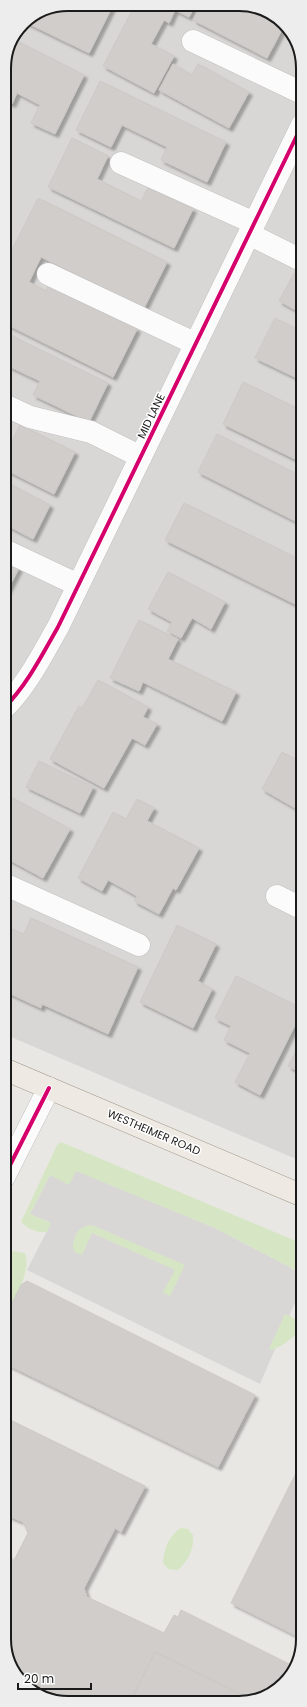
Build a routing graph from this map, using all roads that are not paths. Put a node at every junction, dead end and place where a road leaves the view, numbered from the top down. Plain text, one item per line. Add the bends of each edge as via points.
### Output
1 (193, 41) dead end
2 (296, 90) edge
3 (296, 137) edge
4 (121, 163) dead end
5 (252, 229) junction
6 (296, 257) edge
7 (48, 274) dead end
8 (196, 344) junction
9 (11, 408) edge
10 (141, 457) junction
11 (11, 553) edge
12 (78, 585) junction
13 (11, 699) edge
14 (11, 887) edge
15 (277, 896) dead end
16 (296, 906) edge
17 (139, 945) dead end
18 (11, 1072) edge
19 (49, 1088) junction
20 (11, 1163) edge
21 (296, 1193) edge

1 - 2 street
3 - 5 street, MID LANE
4 - 5 street
5 - 6 street
5 - 8 street, MID LANE
7 - 8 street
8 - 10 street, MID LANE
9 - 10 street via 30,417 91,432
10 - 12 street, MID LANE
11 - 12 street
12 - 13 street, MID LANE via 36,667
14 - 17 street
15 - 16 street
18 - 19 main road, WESTHEIMER ROAD
19 - 20 street
19 - 21 main road, WESTHEIMER ROAD

